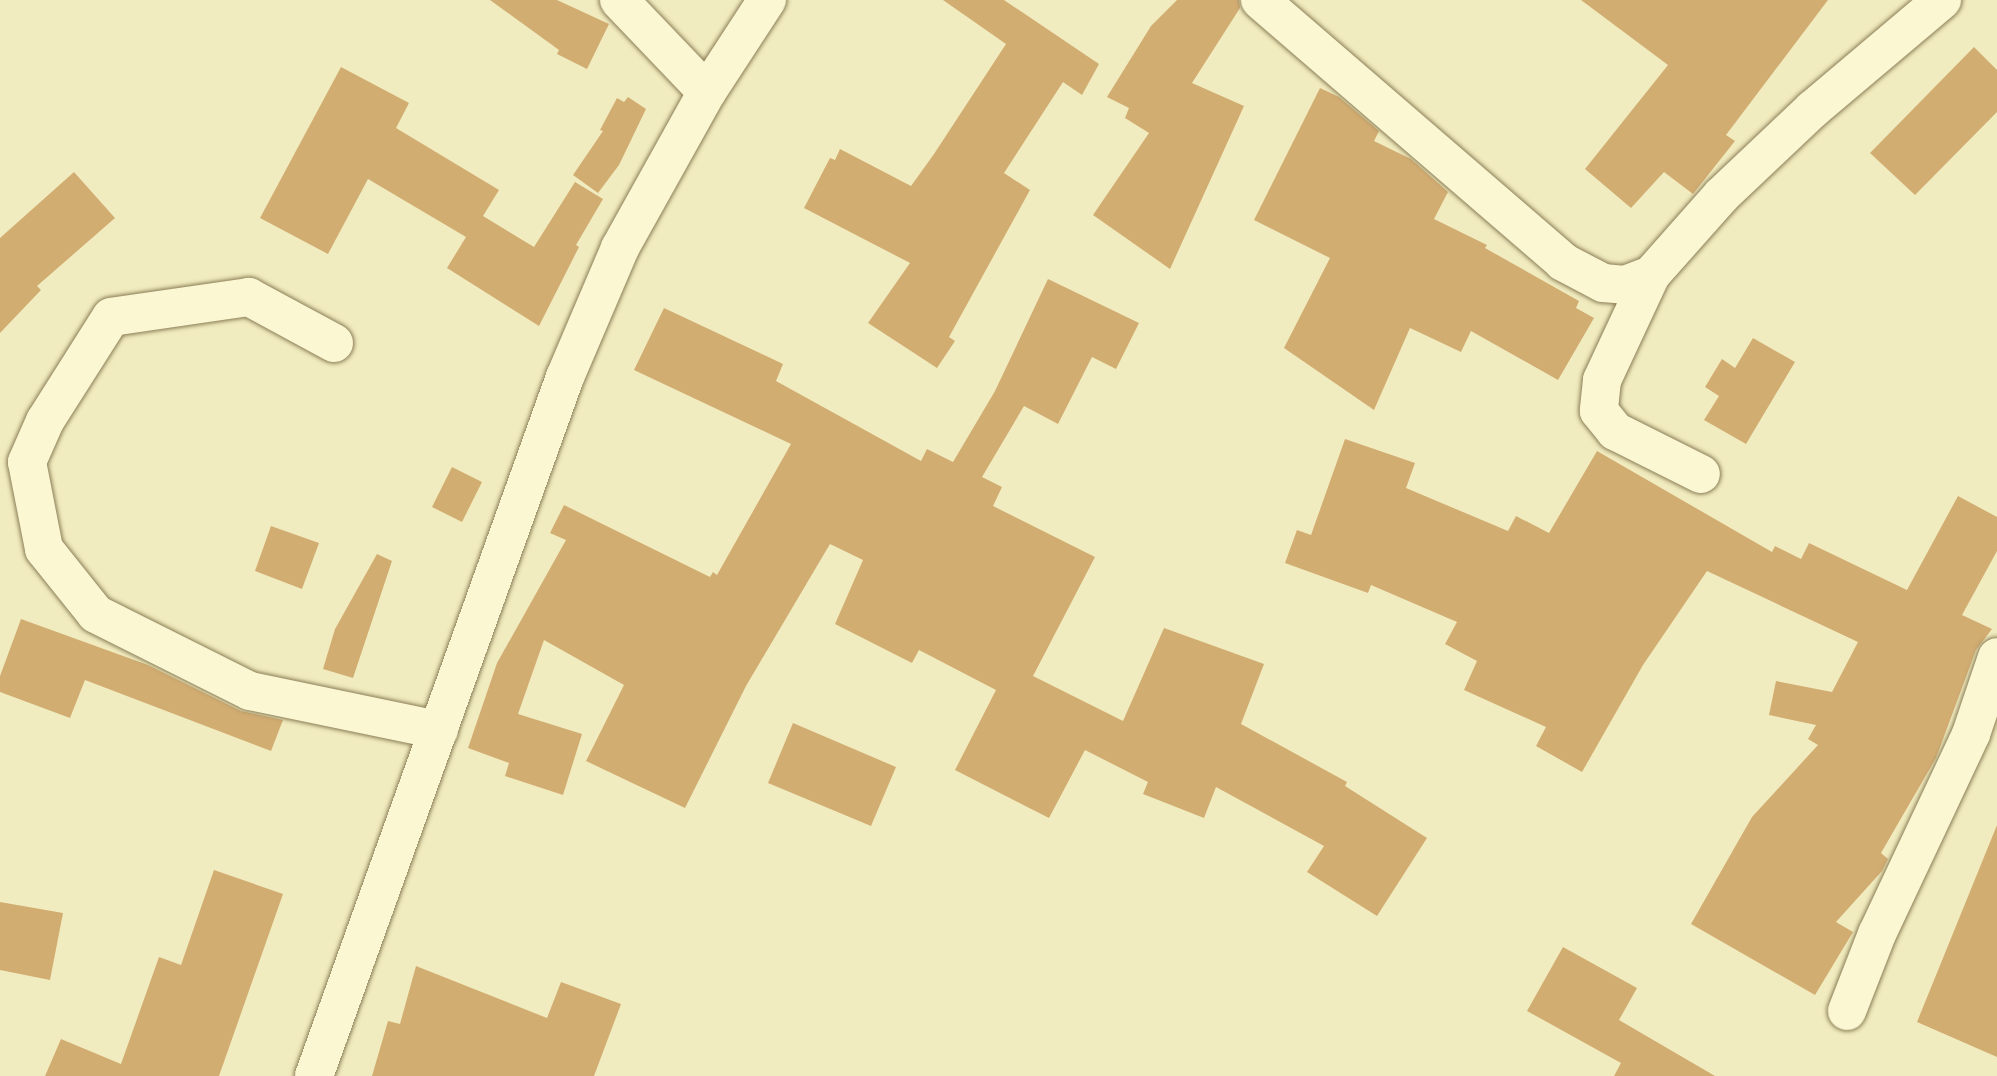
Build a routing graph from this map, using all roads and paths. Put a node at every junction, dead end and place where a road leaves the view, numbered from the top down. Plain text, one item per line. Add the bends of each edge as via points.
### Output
1 (619, 0) edge
2 (767, 0) edge
3 (1260, 0) edge
4 (1942, 0) edge
5 (707, 92) junction
6 (1651, 275) junction
7 (334, 343) dead end
8 (1701, 474) dead end
9 (1997, 657) edge
10 (439, 730) junction
11 (1847, 1011) dead end
12 (314, 1076) edge

1 - 5 street
2 - 5 street
3 - 6 street via 1563,262 1603,283 1625,285
4 - 6 street via 1752,166
5 - 10 street via 620,248 565,377
6 - 8 street via 1602,380 1599,411 1615,431
7 - 10 street via 248,297 111,317 45,421 27,462 44,549 96,614 250,691
9 - 11 street via 1971,734 1877,934
10 - 12 street

